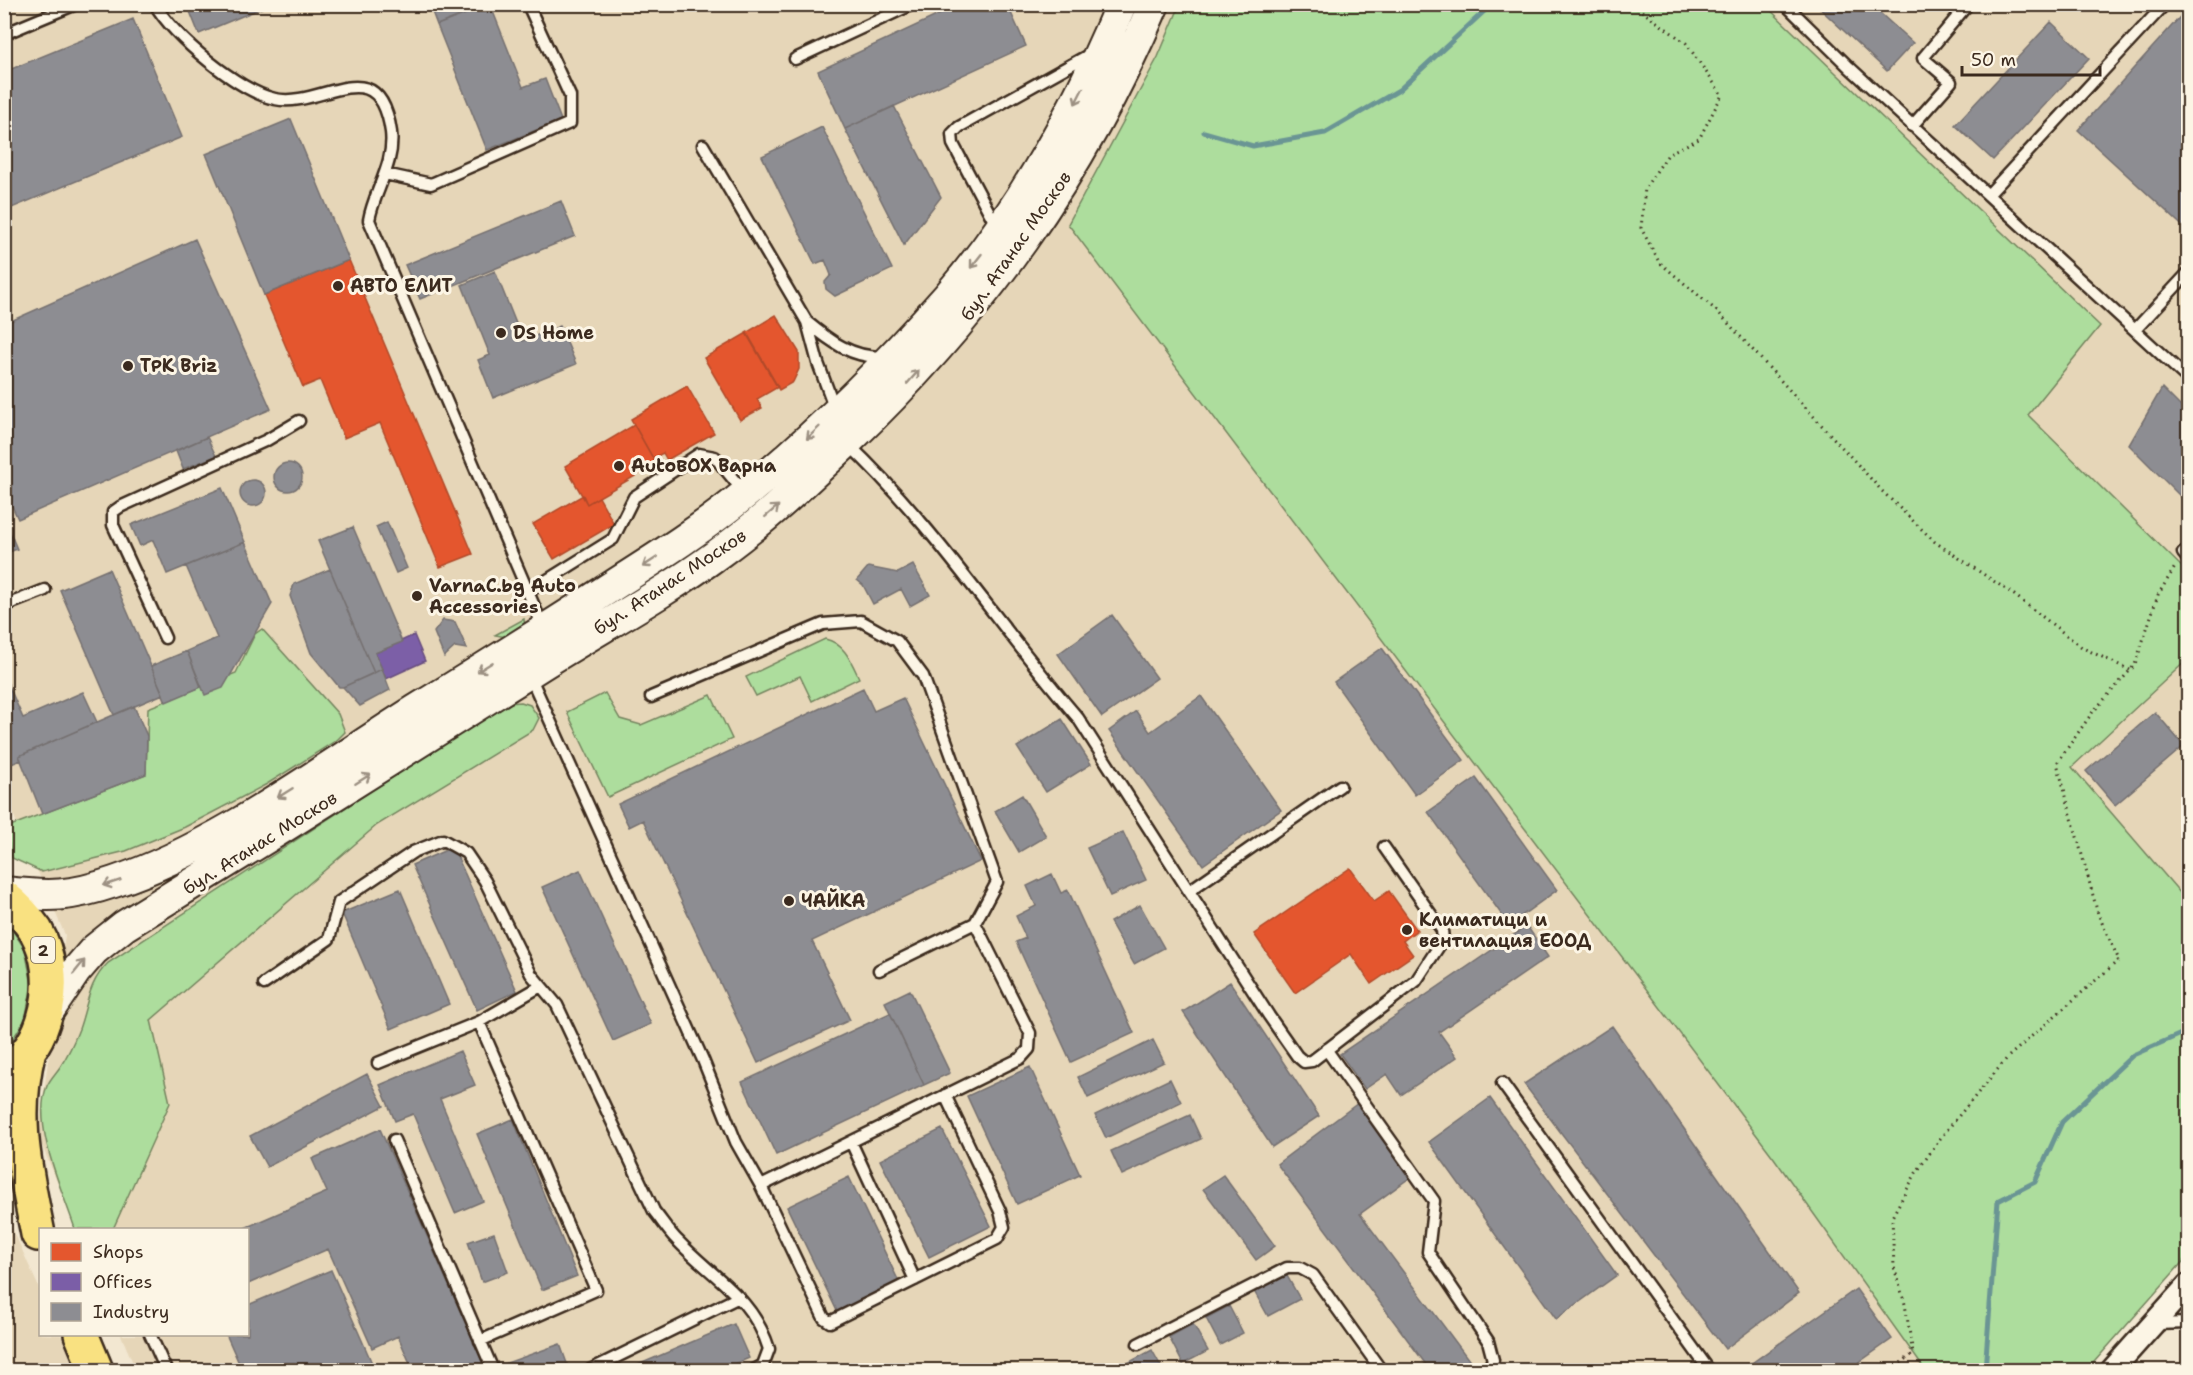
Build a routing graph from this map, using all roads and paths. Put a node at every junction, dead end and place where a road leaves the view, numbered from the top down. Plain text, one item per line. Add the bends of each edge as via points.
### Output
1 (76, 4) edge
2 (155, 4) edge
3 (914, 4) edge
4 (1121, 4) edge
5 (1154, 4) edge
6 (1632, 4) edge
7 (1785, 4) edge
8 (1968, 4) edge
9 (2164, 4) edge
10 (529, 7) dead end
11 (4, 34) edge
12 (1103, 48) junction
13 (795, 59) dead end
14 (1912, 126) junction
15 (703, 146) dead end
16 (385, 174) junction
17 (1988, 195) junction
18 (998, 230) junction
19 (2188, 273) edge
20 (807, 322) junction
21 (2136, 330) junction
22 (892, 356) junction
23 (2188, 379) edge
24 (836, 411) junction
25 (299, 421) dead end
26 (847, 442) junction
27 (745, 494) junction
28 (2186, 556) edge
29 (45, 590) dead end
30 (528, 592) junction
31 (4, 606) edge
32 (533, 637) junction
33 (165, 638) dead end
34 (2130, 670) junction
35 (528, 673) junction
36 (651, 697) dead end
37 (1340, 786) dead end
38 (1384, 847) dead end
39 (1189, 891) junction
40 (4, 895) edge
41 (975, 923) junction
42 (879, 970) dead end
43 (264, 984) dead end
44 (541, 986) junction
45 (46, 1015) junction
46 (479, 1022) junction
47 (1326, 1049) junction
48 (29, 1050) junction
49 (378, 1063) dead end
50 (4, 1074) edge
51 (1502, 1083) dead end
52 (945, 1095) junction
53 (394, 1140) dead end
54 (851, 1142) junction
55 (4, 1172) edge
56 (760, 1186) junction
57 (39, 1237) edge
58 (915, 1280) junction
59 (2188, 1285) edge
60 (739, 1297) junction
61 (2188, 1323) edge
62 (2156, 1324) junction
63 (81, 1336) edge
64 (150, 1336) edge
65 (480, 1341) junction
66 (1138, 1344) dead end
67 (96, 1371) edge
68 (166, 1371) edge
69 (493, 1371) edge
70 (590, 1371) edge
71 (754, 1371) edge
72 (1381, 1371) edge
73 (1487, 1371) edge
74 (1709, 1371) edge
75 (1891, 1371) edge
76 (2112, 1371) edge

1 - 11 lane
2 - 16 lane via 177,33 255,92 291,100 346,86 372,90 382,103 391,133
3 - 13 lane
4 - 12 main road, бул. Атанас Москов
26 -> 5 main road, бул. Атанас Москов via 904,388 969,314 1028,234 1104,109
6 - 34 path via 1686,43 1722,95 1699,139 1669,153 1645,188 1641,228 1659,262 1717,311 1882,491 1935,542 2084,648
7 - 14 lane
8 - 14 lane via 1923,58 1951,82
9 - 17 lane
10 - 16 lane via 570,96 570,123 431,184
12 -> 18 main road, бул. Атанас Москов via 1054,141
12 - 18 lane via 958,127 952,134 952,144
14 - 17 lane
15 - 20 lane
16 - 30 lane via 369,220
17 - 21 lane
18 -> 22 main road, бул. Атанас Москов via 972,266
19 - 21 lane
20 - 22 lane via 850,352 868,357
20 - 24 lane
21 - 23 lane
22 - 24 main road, бул. Атанас Москов
24 -> 27 main road, бул. Атанас Москов
25 - 33 lane via 267,440 113,512 113,525
35 -> 26 main road, бул. Атанас Москов via 717,555
26 - 39 lane via 888,481 1078,718
27 - 30 lane via 715,457 699,454 634,497 614,539
27 -> 32 main road, бул. Атанас Москов via 699,530
28 - 34 path via 2158,594
29 - 31 lane
30 - 32 lane
32 - 35 main road via 544,648 544,657
32 -> 40 main road, бул. Атанас Москов via 243,819 173,858 116,882 77,893 51,897
34 - 75 path via 2092,713 2057,763 2098,914 2119,960 2008,1057 1916,1173 1892,1217 1894,1267 1913,1354
45 -> 35 main road, бул. Атанас Москов via 94,950 124,926
35 - 56 lane via 703,1060 736,1142
36 - 41 lane via 823,624 861,621 897,640 923,676 997,882
37 - 39 lane
38 - 47 lane via 1444,935 1416,981
39 - 47 lane via 1297,1056 1304,1062 1312,1061
40 - 45 main road, 2 via 37,933 50,987
41 - 42 lane
41 - 52 lane via 1030,1033 1029,1049 1021,1058
43 - 44 lane via 329,939 339,902 413,852 443,840 466,853
44 - 46 lane
44 - 60 lane via 557,1005 654,1211 677,1240
45 - 48 main road, 2
46 - 49 lane
46 - 65 lane via 596,1290
47 - 73 lane via 1434,1201 1428,1252 1488,1341 1493,1360
48 - 50 main road, 2
48 - 57 main road, 2 via 22,1077 19,1126
51 - 74 lane
52 - 54 lane
52 - 58 lane via 1004,1227 997,1239
53 - 65 lane
54 - 56 lane
54 - 58 lane
55 - 57 main road, 2
56 - 58 lane via 824,1318 830,1322
59 - 62 street
60 - 70 lane
60 - 71 lane via 762,1327 769,1349 763,1365
61 - 62 lane
62 - 76 street
63 - 67 main road
64 - 68 lane
65 - 69 lane
66 - 72 lane via 1287,1268 1300,1268 1313,1275

